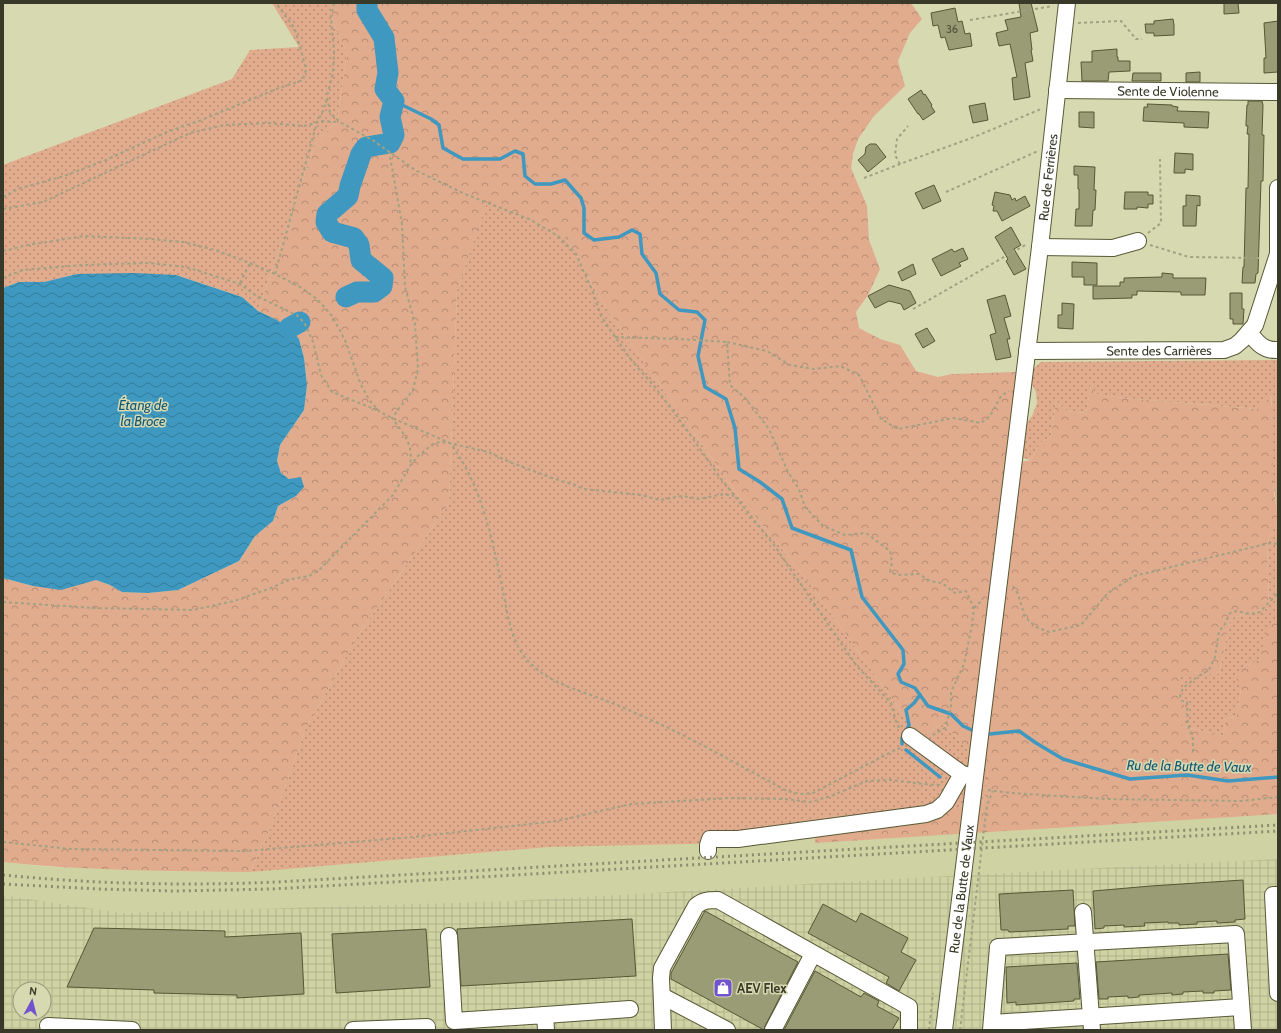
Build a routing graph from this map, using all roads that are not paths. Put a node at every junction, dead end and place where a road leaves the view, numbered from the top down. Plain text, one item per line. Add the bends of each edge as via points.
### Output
1 (1062, 4) edge
2 (1278, 92) edge
3 (1056, 97) junction
4 (1278, 188) edge
5 (1138, 241) road end
6 (1041, 242) junction
7 (1278, 254) edge
8 (1249, 332) junction
9 (1278, 350) edge
10 (1027, 351) junction
11 (1000, 574) joint
12 (910, 736) road end
13 (967, 781) junction
14 (708, 851) dead end
15 (1278, 895) edge
16 (1083, 912) dead end
17 (449, 936) dead end
18 (1086, 942) junction
19 (813, 954) junction
20 (1278, 993) edge
21 (662, 996) junction
22 (1241, 1007) junction
23 (630, 1009) dead end
24 (546, 1023) edge
25 (1092, 1023) edge
26 (48, 1026) dead end
27 (991, 1026) edge
28 (132, 1030) edge
29 (353, 1030) edge
30 (427, 1030) edge
31 (663, 1030) edge
32 (727, 1030) edge
33 (773, 1030) edge
34 (909, 1030) edge
35 (944, 1030) edge
36 (1243, 1030) edge

1 - 3 street, Rue de Ferrières via 1064,24
2 - 3 street, Sente de Violenne
3 - 6 street, Rue de Ferrières
4 - 7 street, Sente des Carrières
5 - 6 street via 1113,248
6 - 10 street, Rue de Ferrières
7 - 8 street, Sente des Carrières via 1255,325
8 - 9 street via 1264,348
8 - 10 street, Sente des Carrières via 1235,346 1224,350
10 - 11 street, Rue de Ferrières
11 - 13 street, Rue de la Butte de Vaux via 978,747
12 - 13 street
13 - 14 street via 937,810 926,814 738,839 710,839
13 - 35 street, Rue de la Butte de Vaux
15 - 20 street via 1273,895
16 - 18 street
17 - 24 street via 454,1021
18 - 22 street via 1236,934
18 - 25 street
18 - 27 street via 998,947
19 - 21 street via 718,900 702,901 696,906 662,968
19 - 33 street
19 - 34 street via 909,1007
21 - 31 street
21 - 32 street
22 - 25 street
22 - 36 street
23 - 24 street
25 - 27 street
26 - 28 street
29 - 30 street via 427,1027

